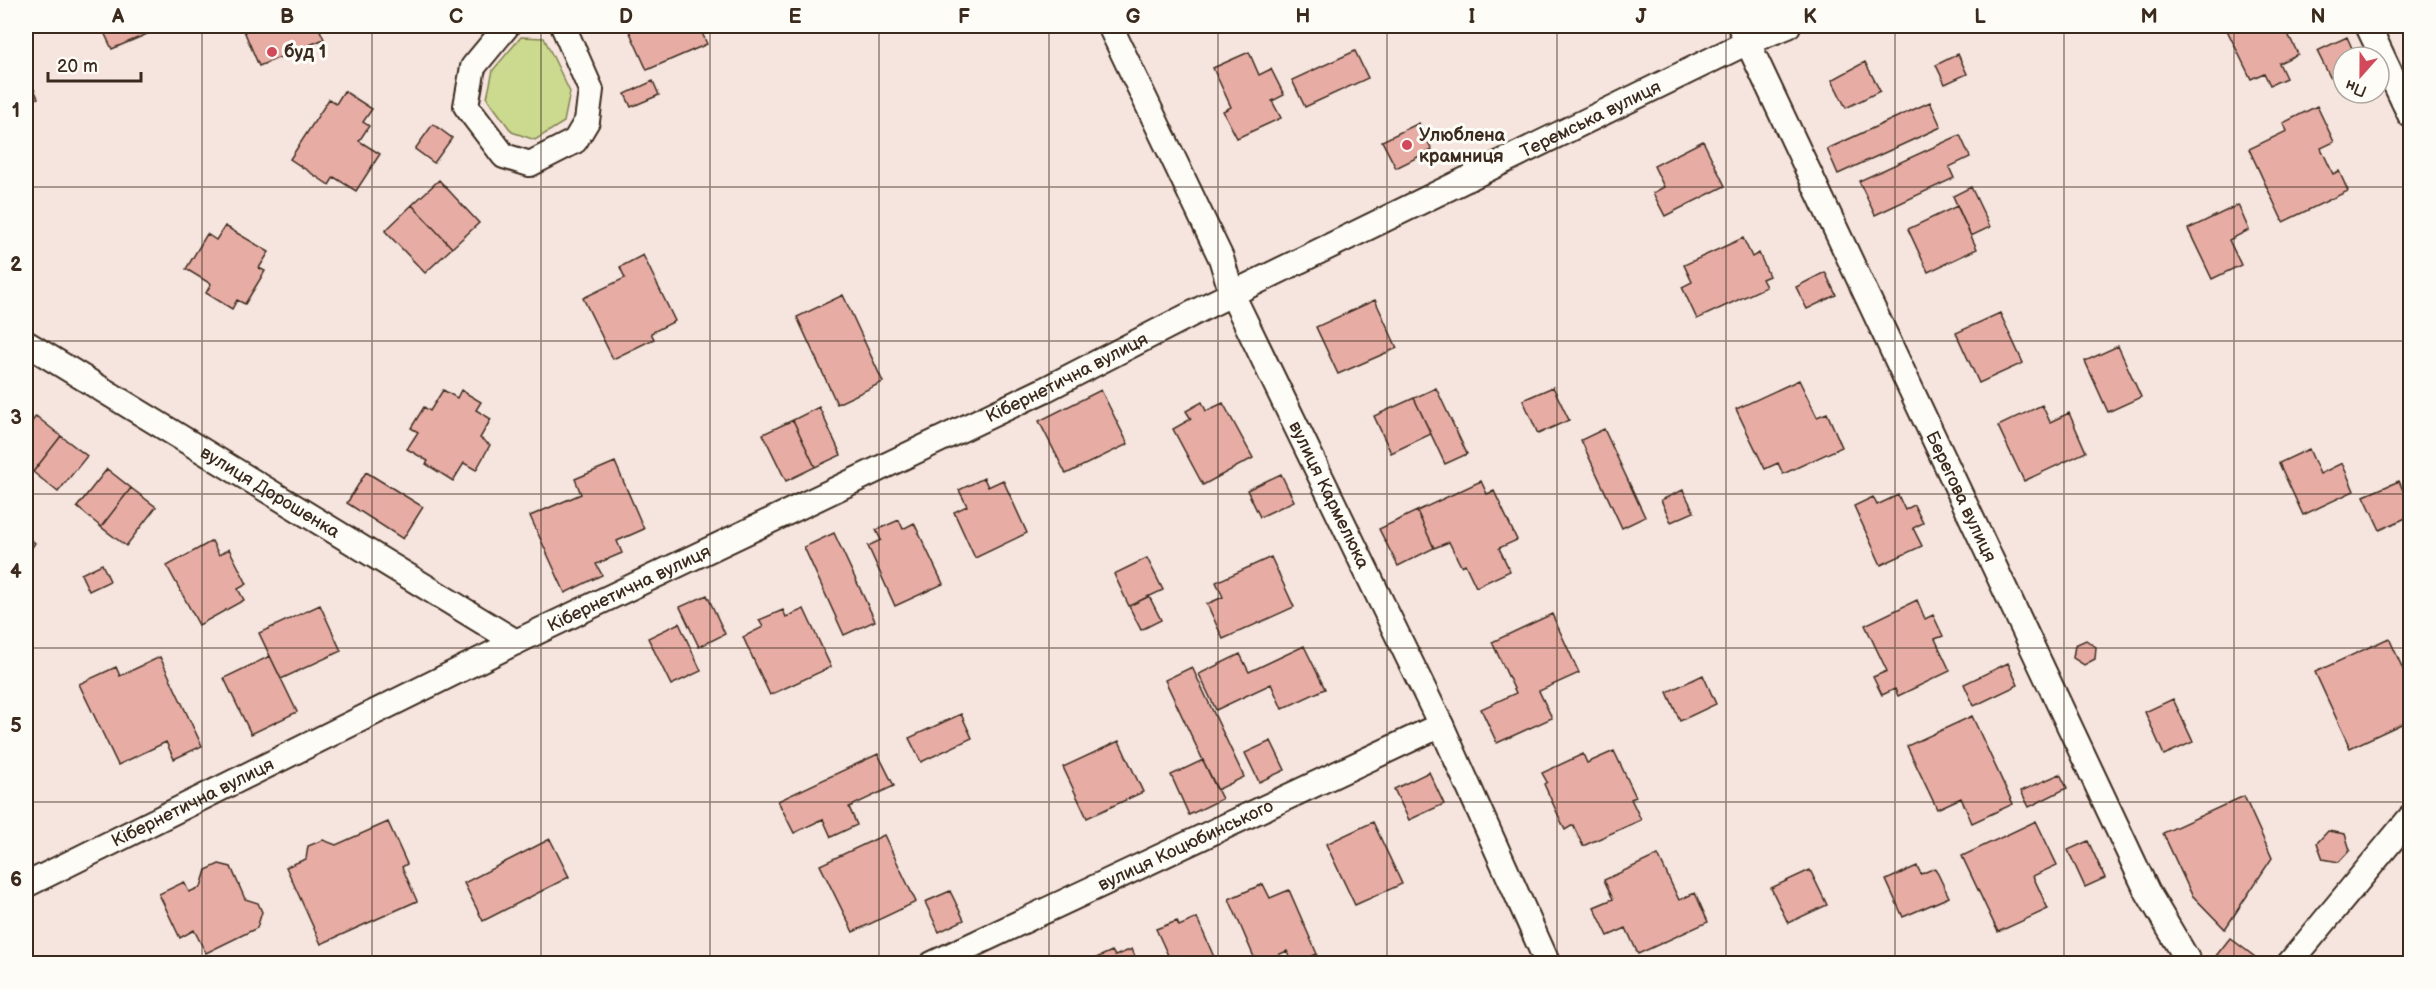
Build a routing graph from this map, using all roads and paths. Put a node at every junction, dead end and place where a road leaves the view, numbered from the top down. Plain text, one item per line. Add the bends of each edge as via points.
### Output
1 (507, 26) edge
2 (563, 26) edge
3 (1110, 26) edge
4 (1788, 26) edge
5 (2368, 26) edge
6 (1744, 34) edge
7 (2410, 115) edge
8 (1233, 294) junction
9 (26, 343) edge
10 (516, 642) junction
11 (1441, 725) junction
12 (2410, 818) edge
13 (26, 885) edge
14 (932, 963) edge
15 (1548, 963) edge
16 (2190, 963) edge
17 (2289, 963) edge

1 - 2 street via 473,67 466,106 504,156 530,164 575,141 587,121 591,90
3 - 8 street, вулиця Кармелюка via 1221,258
4 - 6 street, Теремська вулиця
5 - 7 street
6 - 8 street, Теремська вулиця
6 - 16 street, Берегова вулиця via 2147,891
8 - 10 street, Кібернетична вулиця via 1044,390
8 - 11 street, вулиця Кармелюка
9 - 10 street, вулиця Дорошенка
10 - 13 street, Кібернетична вулиця
11 - 14 street, вулиця Коцюбинського
11 - 15 street, вулиця Кармелюка
12 - 17 street

